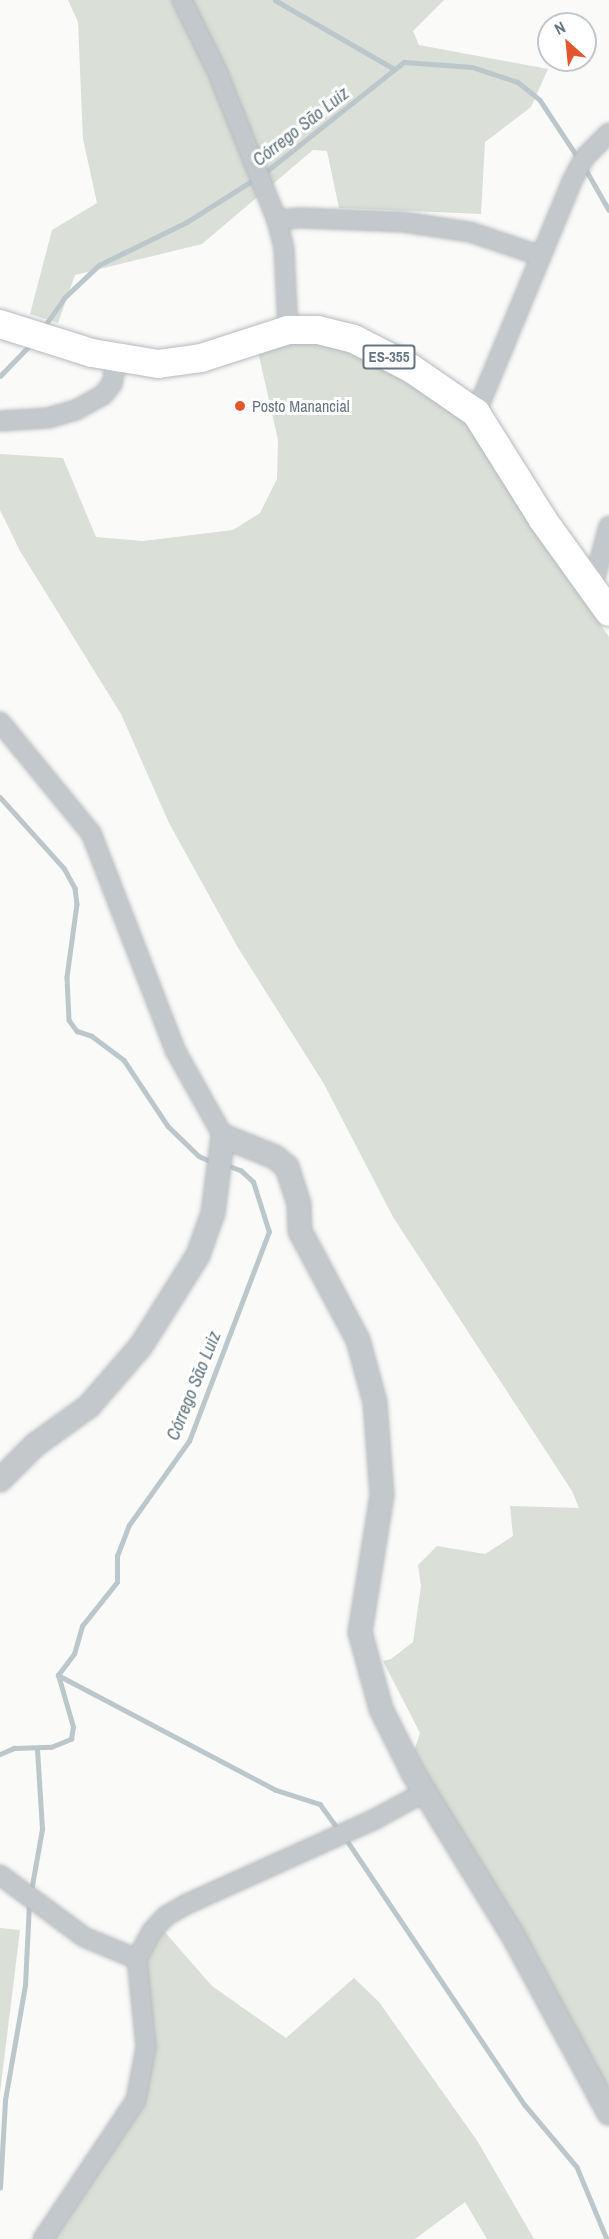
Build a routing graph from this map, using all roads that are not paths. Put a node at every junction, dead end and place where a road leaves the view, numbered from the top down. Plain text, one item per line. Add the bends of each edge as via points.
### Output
1 (182, 0) edge
2 (609, 133) edge
3 (277, 220) junction
4 (541, 256) junction
5 (11, 328) edge
6 (288, 330) junction
7 (117, 359) junction
8 (476, 413) junction
9 (0, 421) edge
10 (609, 526) edge
11 (592, 589) junction
12 (609, 612) edge
13 (0, 722) edge
14 (223, 1136) junction
15 (0, 1480) edge
16 (425, 1791) junction
17 (0, 1875) edge
18 (137, 1959) junction
19 (609, 2113) edge
20 (43, 2239) edge

1 - 3 street via 218,71
2 - 4 street via 585,157
3 - 4 street via 414,224 470,232
3 - 6 street via 284,248
4 - 8 street
5 - 7 main road, ES-355
6 - 7 main road, ES-355 via 201,358 158,363
6 - 8 main road, ES-355 via 318,330 354,339 412,369
7 - 9 street via 112,384 103,395 76,410 48,418
8 - 11 main road, ES-355
10 - 11 street
11 - 12 main road, ES-355
13 - 14 street via 91,833 175,1050
14 - 15 street via 213,1213 198,1255 141,1346 89,1406 35,1445
14 - 16 street via 275,1157 292,1176 300,1231 311,1256 342,1303 367,1365 375,1402 382,1495 360,1632 394,1741
16 - 18 street via 166,1916
16 - 19 street via 511,1932
17 - 18 street via 84,1937
18 - 20 street via 146,2047 136,2100

